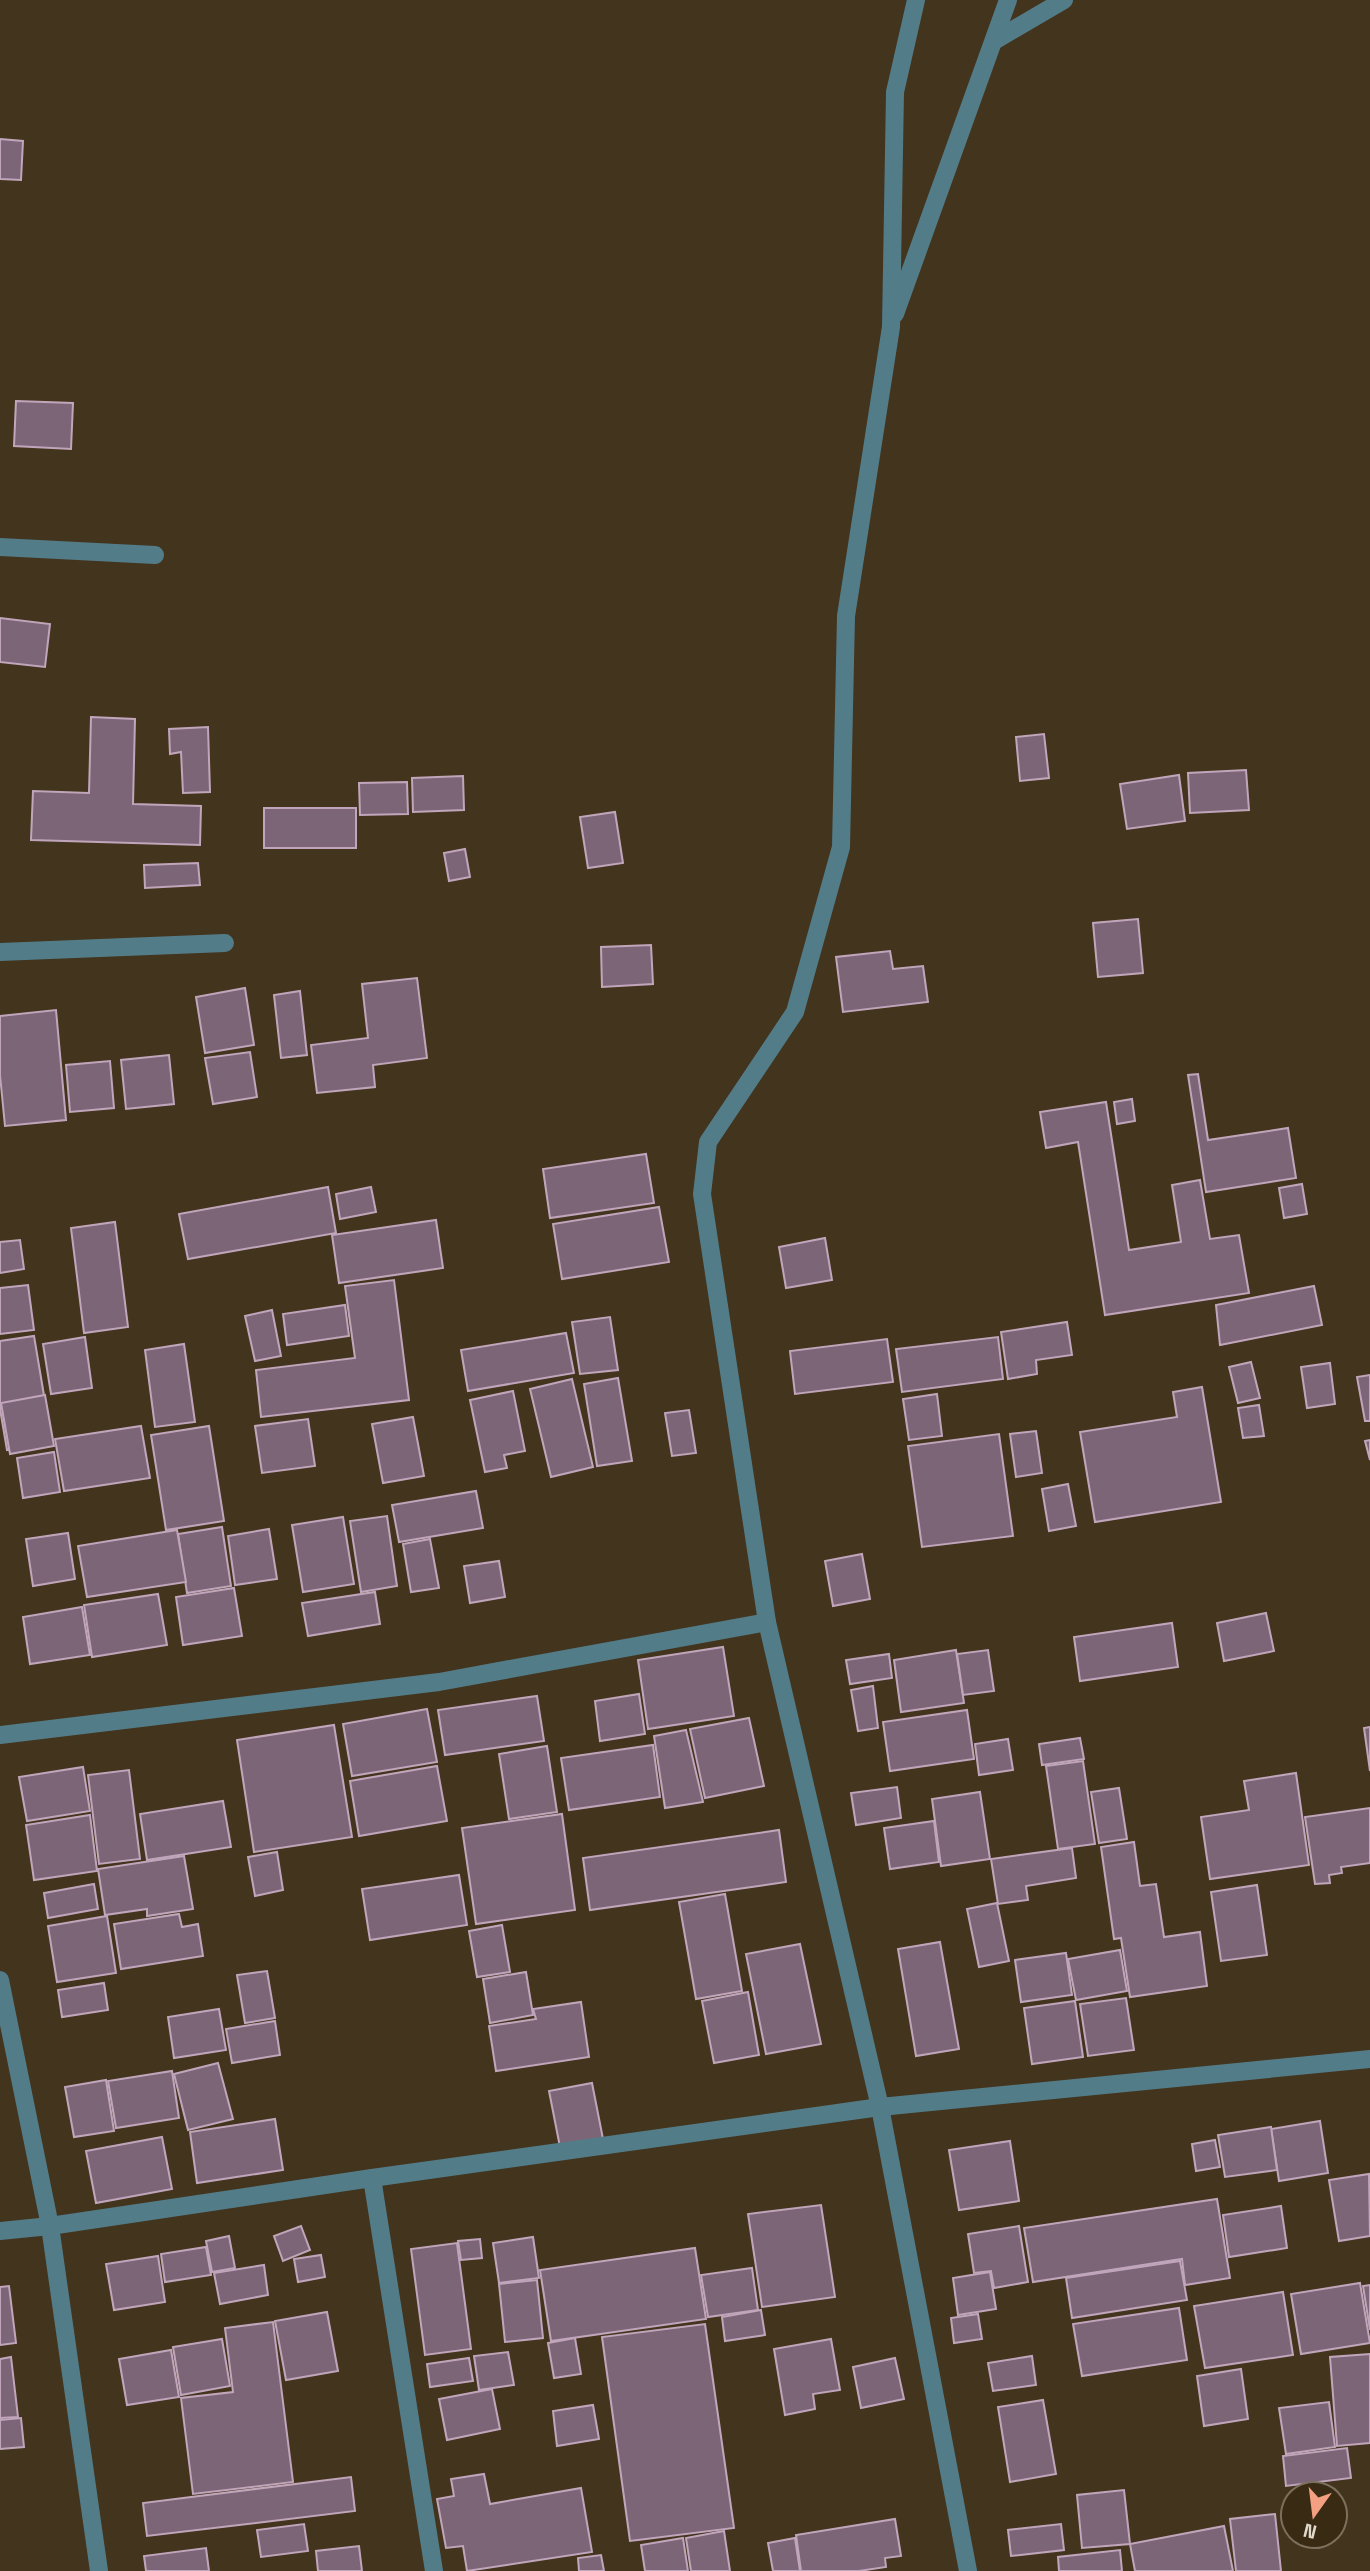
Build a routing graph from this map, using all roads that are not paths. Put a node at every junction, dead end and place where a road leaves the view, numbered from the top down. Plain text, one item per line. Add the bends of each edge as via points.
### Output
1 (916, 0) edge
2 (1008, 0) edge
3 (1064, 0) edge
4 (994, 41) junction
5 (891, 327) junction
6 (0, 547) edge
7 (155, 555) dead end
8 (225, 943) dead end
9 (0, 952) edge
10 (768, 1622) junction
11 (0, 1735) edge
12 (0, 1980) edge
13 (1370, 2059) edge
14 (880, 2107) junction
15 (372, 2178) junction
16 (50, 2226) junction
17 (0, 2231) edge
18 (99, 2571) edge
19 (434, 2571) edge
20 (968, 2571) edge

1 - 5 street via 895,92
2 - 4 street
3 - 4 street
4 - 5 street
5 - 10 street via 846,615 841,847 795,1012 708,1142 702,1194
6 - 7 street
8 - 9 street
10 - 11 street via 439,1682
10 - 14 street
12 - 16 street
13 - 14 street
14 - 15 street
14 - 20 street
15 - 16 street
15 - 19 street
16 - 17 street
16 - 18 street

